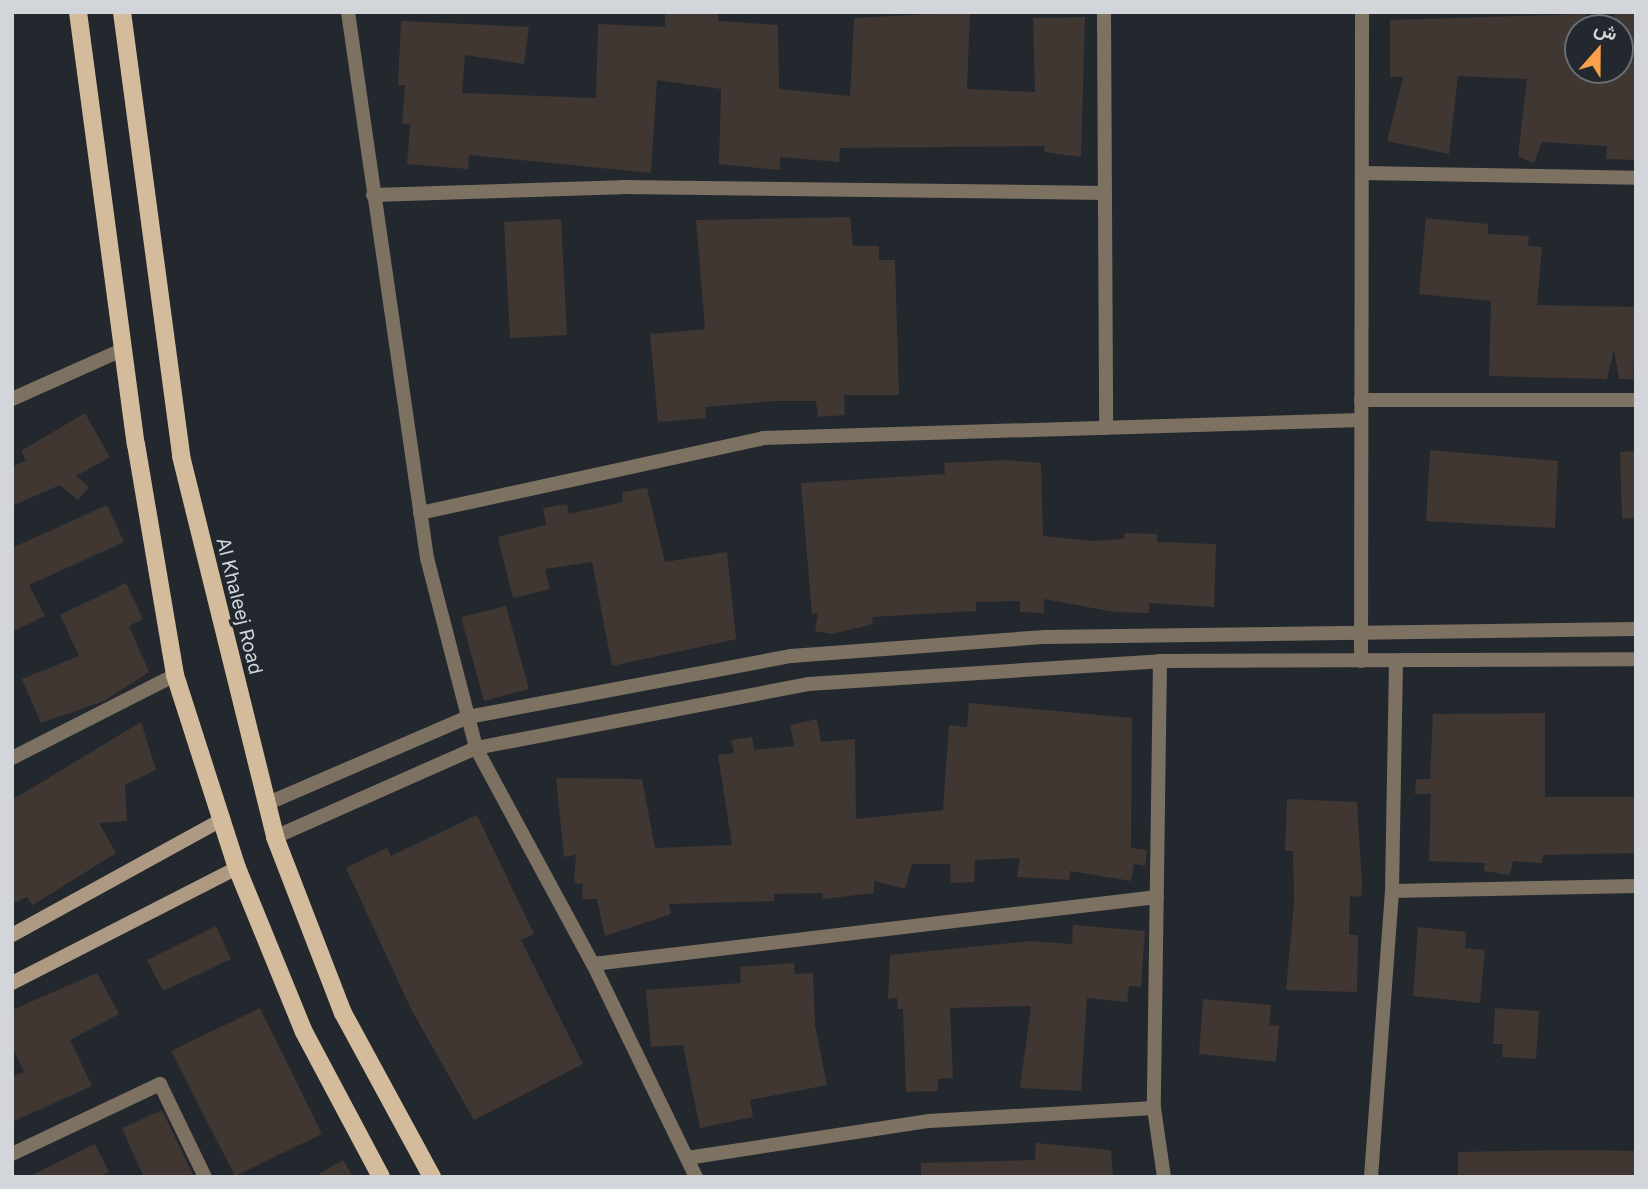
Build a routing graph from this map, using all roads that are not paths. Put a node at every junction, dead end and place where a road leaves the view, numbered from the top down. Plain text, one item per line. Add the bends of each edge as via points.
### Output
1 (78, 12) edge
2 (122, 12) edge
3 (348, 12) edge
4 (1104, 12) edge
5 (1362, 12) edge
6 (1362, 173) junction
7 (1636, 178) edge
8 (1105, 193) junction
9 (373, 195) junction
10 (124, 349) junction
11 (12, 399) edge
12 (1361, 400) junction
13 (1636, 400) edge
14 (1362, 420) junction
15 (1106, 428) junction
16 (420, 513) junction
17 (1361, 629) junction
18 (1636, 629) edge
19 (1636, 660) edge
20 (1160, 661) junction
21 (1361, 661) junction
22 (1396, 661) junction
23 (175, 675) junction
24 (468, 717) junction
25 (476, 748) junction
26 (14, 752) edge
27 (267, 804) junction
28 (223, 819) junction
29 (275, 837) junction
30 (237, 869) junction
31 (1636, 886) edge
32 (1392, 891) junction
33 (1157, 897) junction
34 (12, 934) edge
35 (593, 964) junction
36 (12, 983) edge
37 (1154, 1108) junction
38 (12, 1154) edge
39 (687, 1158) junction
40 (205, 1177) edge
41 (382, 1177) edge
42 (432, 1177) edge
43 (696, 1177) edge
44 (1164, 1177) edge
45 (1371, 1177) edge

1 - 10 main road
2 - 27 main road, Al Khaleej Road via 181,456
3 - 9 street
4 - 8 street
5 - 6 street
6 - 7 street
6 - 12 street
8 - 9 street via 622,187
8 - 15 street
9 - 16 street
10 - 11 street
10 - 23 main road
12 - 13 street
12 - 14 street
14 - 15 street
14 - 17 street
15 - 16 street via 763,438
16 - 24 street
17 - 18 street
17 - 21 street
17 - 24 street via 1045,637 791,656
19 - 22 street
20 - 21 street
20 - 25 street via 808,684
20 - 33 street
21 - 22 street
22 - 32 street
23 - 26 street
23 - 28 main road
24 - 25 street
24 - 27 street
25 - 29 street
25 - 35 street
27 - 29 main road, Al Khaleej Road
28 - 30 main road
28 - 34 main road
29 - 42 main road, Al Khaleej Road via 343,1013
30 - 36 main road
30 - 41 main road via 304,1032
31 - 32 street
32 - 45 street
33 - 35 street
33 - 37 street
35 - 39 street
37 - 39 street via 929,1121
37 - 44 street
38 - 40 street via 160,1084
39 - 43 street

